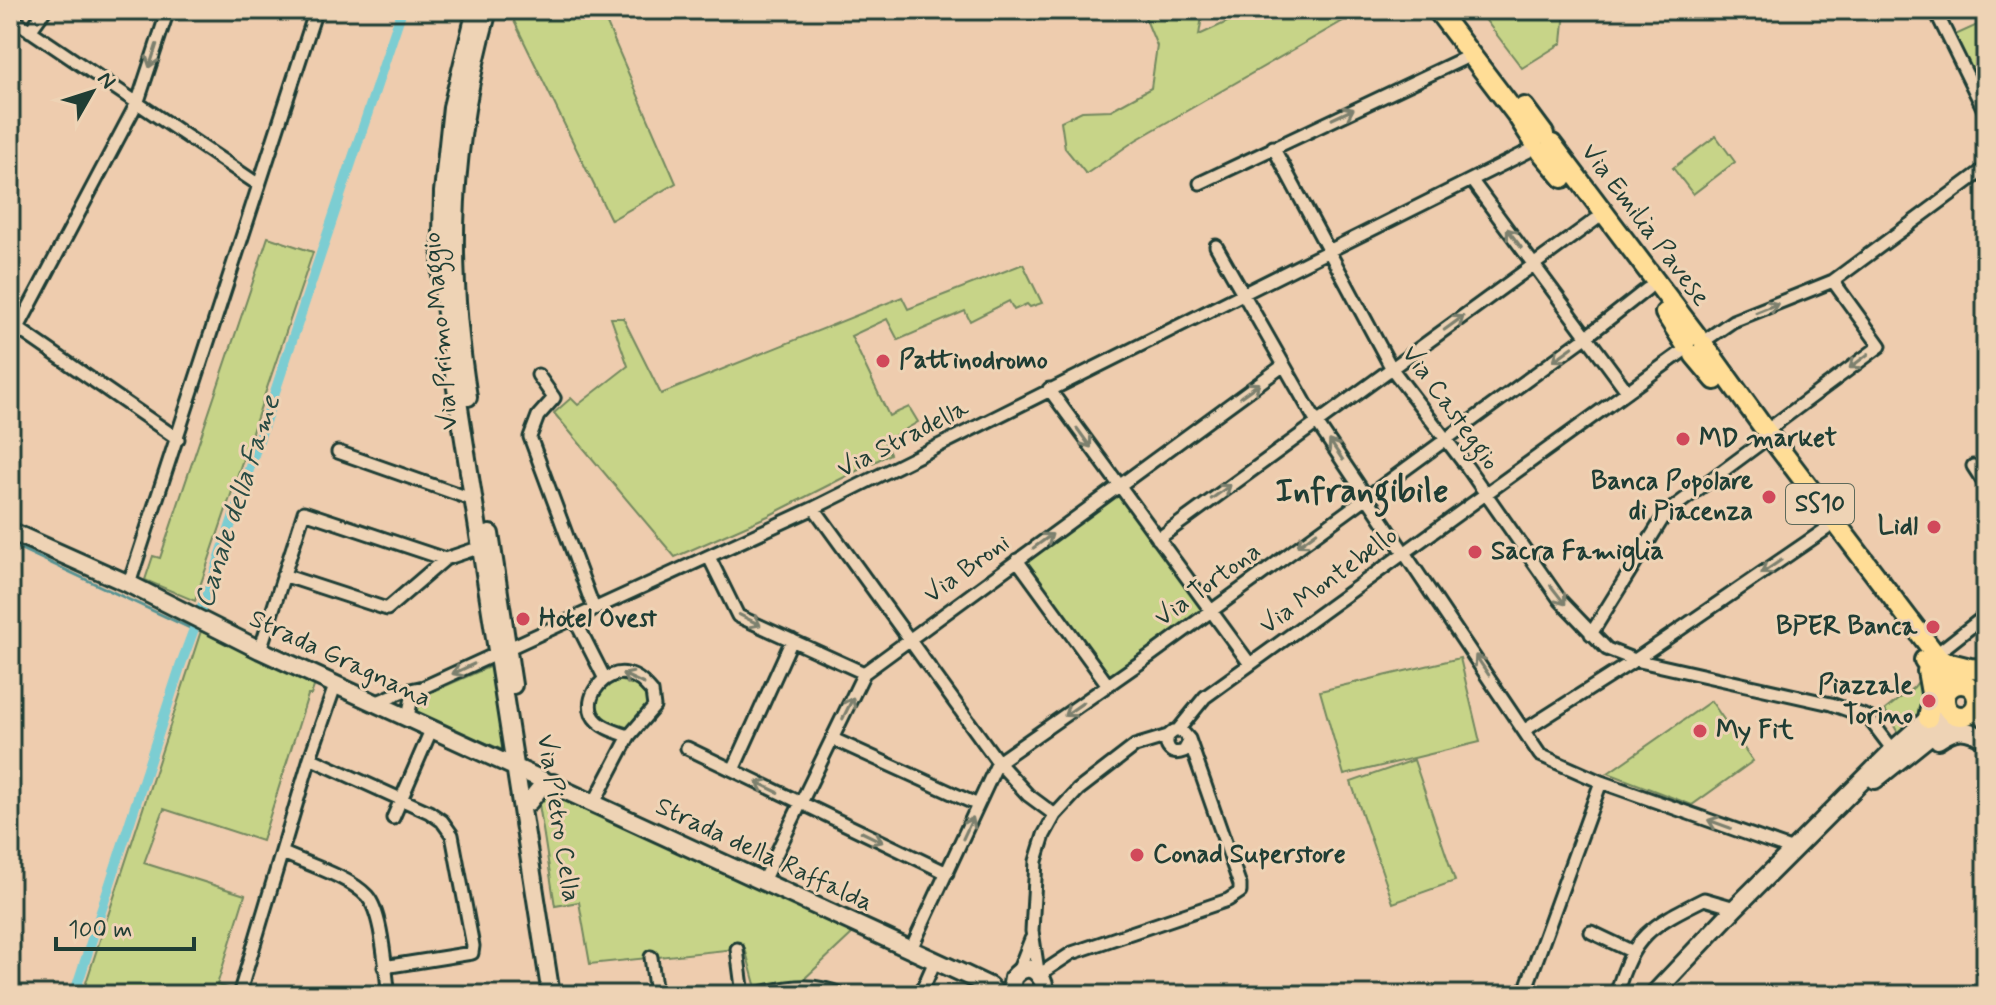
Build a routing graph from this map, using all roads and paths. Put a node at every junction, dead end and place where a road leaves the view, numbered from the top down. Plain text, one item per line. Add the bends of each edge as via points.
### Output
1 (45, 10) edge
2 (168, 10) edge
3 (316, 10) edge
4 (476, 10) edge
5 (488, 10) edge
6 (1437, 10) edge
7 (1451, 10) edge
8 (1935, 10) edge
9 (10, 17) edge
10 (30, 31) junction
11 (1471, 55) junction
12 (138, 101) junction
13 (1986, 114) edge
14 (1541, 144) junction
15 (1273, 147) junction
16 (1986, 168) edge
17 (1472, 181) junction
18 (1200, 183) dead end
19 (259, 185) junction
20 (1595, 220) junction
21 (1216, 246) dead end
22 (1329, 251) junction
23 (1534, 264) junction
24 (1833, 281) junction
25 (1647, 289) junction
26 (1243, 294) junction
27 (14, 326) edge
28 (1586, 337) junction
29 (1695, 345) junction
30 (1284, 365) junction
31 (1392, 369) junction
32 (538, 375) dead end
33 (1049, 389) junction
34 (1627, 391) junction
35 (1317, 423) junction
36 (1764, 437) junction
37 (178, 439) junction
38 (1445, 439) junction
39 (338, 452) dead end
40 (1973, 466) dead end
41 (1119, 486) junction
42 (1986, 486) edge
43 (1367, 496) junction
44 (1486, 496) junction
45 (474, 500) junction
46 (814, 508) junction
47 (1831, 526) junction
48 (10, 531) edge
49 (1158, 539) junction
50 (481, 547) junction
51 (1406, 553) junction
52 (709, 557) junction
53 (445, 559) junction
54 (1017, 560) junction
55 (283, 575) junction
56 (129, 584) junction
57 (594, 609) junction
58 (1210, 610) junction
59 (1986, 615) edge
60 (574, 618) junction
61 (1591, 634) junction
62 (909, 639) junction
63 (792, 640) junction
64 (260, 650) junction
65 (502, 651) junction
66 (1932, 658) junction
67 (1635, 660) junction
68 (1250, 664) junction
69 (1986, 669) edge
70 (864, 673) junction
71 (1986, 677) edge
72 (605, 679) junction
73 (336, 683) junction
74 (1108, 685) junction
75 (424, 687) junction
76 (1965, 701) edge
77 (377, 702) junction
78 (1196, 710) junction
79 (408, 716) junction
80 (1928, 718) junction
81 (432, 728) junction
82 (1525, 730) junction
83 (629, 736) junction
84 (833, 739) junction
85 (1189, 740) junction
86 (1985, 740) edge
87 (1174, 742) junction
88 (468, 744) junction
89 (687, 748) dead end
90 (1893, 750) junction
91 (310, 758) junction
92 (998, 762) junction
93 (1197, 765) junction
94 (520, 768) junction
95 (733, 770) junction
96 (1882, 775) junction
97 (1601, 782) junction
98 (553, 783) junction
99 (524, 797) junction
100 (401, 798) junction
101 (594, 803) junction
102 (802, 803) junction
103 (978, 805) junction
104 (1838, 806) junction
105 (1055, 815) junction
106 (393, 818) dead end
107 (1793, 850) junction
108 (283, 853) junction
109 (947, 873) junction
110 (763, 881) junction
111 (1735, 908) junction
112 (1032, 931) junction
113 (1591, 932) dead end
114 (737, 949) dead end
115 (911, 949) junction
116 (1631, 951) junction
117 (651, 957) dead end
118 (935, 961) junction
119 (384, 967) junction
120 (1042, 982) edge
121 (1013, 983) edge
122 (993, 991) edge
123 (239, 995) edge
124 (389, 995) edge
125 (551, 995) edge
126 (562, 995) edge
127 (656, 995) edge
128 (745, 995) edge
129 (843, 995) edge
130 (920, 995) edge
131 (1541, 995) edge
132 (1616, 995) edge
133 (1653, 995) edge

1 - 10 street
2 -> 12 street
3 - 19 street
4 - 45 main road, Via Primo Maggio via 452,107 441,275
5 - 65 main road, Via Primo Maggio via 464,111 455,192 454,276
6 - 11 main road, Via Emilia Pavese / SS10
7 - 14 main road, Via Emilia Pavese / SS10
8 - 13 street
9 - 10 street
10 - 12 street
11 - 14 main road, Via Emilia Pavese / SS10
15 -> 11 street
12 - 19 street
12 - 27 street
14 - 17 street, Via Stradella
14 - 20 main road, Via Emilia Pavese / SS10
14 - 29 main road, Via Emilia Pavese / SS10
15 - 18 street
15 - 22 street, Via Casteggio
16 - 24 street, Via Montebello
17 - 22 street, Via Stradella
23 -> 17 street
19 - 37 street
20 - 23 street
20 - 25 main road, Via Emilia Pavese / SS10
21 - 26 street
22 - 26 street, Via Stradella
22 - 31 street, Via Casteggio
23 - 28 street
31 -> 23 street
29 -> 24 street, Via Montebello via 1733,321
24 -> 36 street via 1880,346
25 - 28 street, Via Tortona
25 - 29 main road, Via Emilia Pavese / SS10
26 - 30 street
26 - 33 street, Via Stradella
27 - 37 street
28 - 34 street
28 -> 38 street, Via Tortona
29 - 34 street, Via Montebello
29 - 36 main road, Via Emilia Pavese / SS10
30 - 35 street
41 -> 30 street, Via Broni
31 - 35 street
31 - 38 street, Via Casteggio
32 - 57 street via 554,398 538,416 530,437
33 -> 41 street
33 - 46 street, Via Stradella
34 - 44 street, Via Montebello
43 -> 35 street
49 -> 35 street
36 - 47 main road, Via Emilia Pavese / SS10
36 - 61 street via 1666,513
37 - 56 street
38 - 43 street, Via Tortona
38 - 44 street, Via Casteggio
39 - 45 street
40 - 42 street
41 - 49 street
54 -> 41 street, Via Broni
43 - 51 street
43 -> 58 street, Via Tortona
44 - 51 street, Via Montebello
44 -> 61 street, Via Casteggio via 1560,600
45 - 50 main road, Via Primo Maggio
46 - 52 street, Via Stradella
46 - 62 street
47 - 66 main road, Via Emilia Pavese / SS10
47 -> 67 street
48 - 56 main road, Strada Gragnana
49 - 58 street
50 - 53 street
50 - 65 main road, Via Primo Maggio
51 - 68 street, Via Montebello
82 -> 51 street
52 - 57 street, Via Stradella
52 -> 63 street via 738,616
53 - 55 street via 387,609
53 - 55 street via 304,512
54 - 62 street, Via Broni
54 - 74 street
55 - 64 street
56 - 64 main road, Strada Gragnana
57 - 60 street, Via Stradella
58 - 68 street
58 - 74 street, Via Tortona
59 - 66 street
60 - 65 street, Via Stradella
60 - 72 street
61 - 67 street, Via Casteggio via 1607,649
62 - 70 street, Via Broni
62 - 92 street
63 - 70 street
63 - 95 street
64 - 73 main road, Strada Gragnana
65 -> 75 street, Via Stradella
65 - 94 main road, Via Pietro Cella
66 - 69 main road
66 - 76 main road, Via Emilia Pavese / SS10
66 - 80 main road
67 - 82 street
67 - 90 street, Via Casteggio via 1831,704 1868,717
68 - 78 street, Via Montebello via 1205,697
84 -> 70 street, Via Broni
71 - 76 main road
72 - 83 street via 593,694 591,713 601,725
83 -> 72 street via 654,707 652,692 630,674
73 - 77 main road, Strada Gragnana
73 - 91 street
74 -> 92 street, Via Tortona
75 - 77 street, Via Stradella
75 - 79 street via 412,698
76 - 80 main road
76 - 86 main road
76 - 96 main road
77 - 79 main road, Strada Gragnana
78 - 85 street
78 - 87 street, Via Montebello
79 - 81 main road, Strada Gragnana
80 - 90 main road
81 - 88 main road, Strada Gragnana
81 - 100 street
82 - 97 street via 1540,755
83 - 101 street
84 - 102 street, Via Broni
84 - 103 street
85 - 87 street via 1185,733
85 - 93 street
86 - 96 main road via 1967,730 1953,731
87 - 93 street
87 - 105 street via 1135,746
88 - 94 main road, Strada Gragnana
88 - 99 main road
89 - 95 street
90 - 104 main road
91 - 100 street
91 - 108 street
92 - 103 street
92 - 105 street
93 - 120 street via 1240,892 1072,953
94 - 98 main road, Strada della Raffalda
94 - 99 main road, Via Pietro Cella
102 -> 95 street
96 - 104 main road
107 -> 97 street
97 - 131 street via 1528,983
98 - 99 main road
98 - 101 main road, Strada della Raffalda
99 - 125 main road, Via Pietro Cella
99 - 126 main road, Via Pietro Cella
100 - 106 street
100 - 119 street via 437,817 452,835 473,946 465,956
101 - 110 main road, Strada della Raffalda
102 -> 109 street
102 - 110 street, Via Broni
109 -> 103 street
104 - 107 main road
105 - 112 street via 1036,861
107 - 111 main road
108 - 119 street via 369,897
108 - 123 street
109 - 115 street
110 - 115 main road, Strada della Raffalda
111 - 116 street via 1704,899 1647,931
111 - 133 main road
112 - 120 street
112 - 121 street
113 - 116 street
114 - 128 street
115 - 118 main road, Strada della Raffalda
116 - 132 street
117 - 127 street
118 - 122 main road, Strada della Raffalda
118 - 130 street
119 - 124 street
120 - 121 main road, Strada della Raffalda via 1026,968
121 - 122 main road, Strada della Raffalda
128 - 129 street via 808,985

